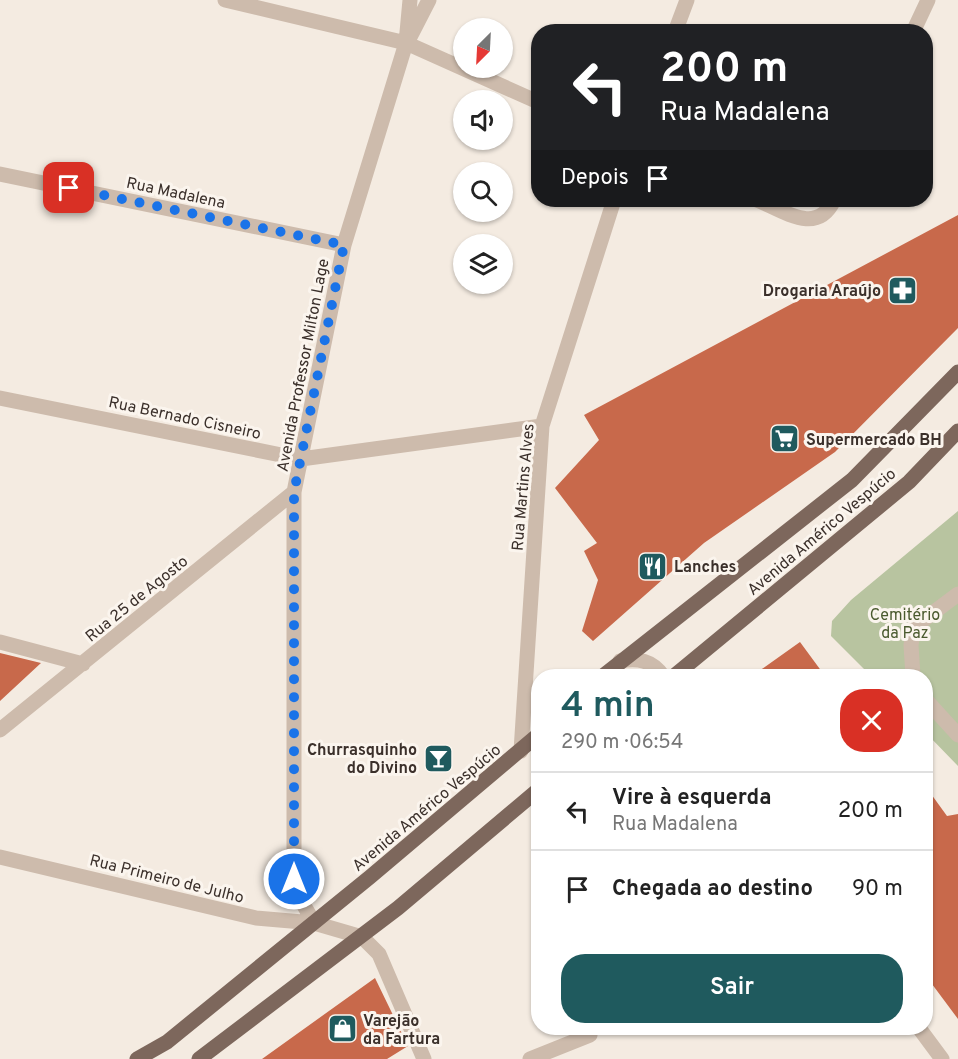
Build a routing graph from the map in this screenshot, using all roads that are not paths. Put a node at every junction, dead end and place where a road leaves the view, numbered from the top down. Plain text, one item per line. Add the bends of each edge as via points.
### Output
1 (225, 0) edge
2 (410, 0) edge
3 (429, 0) edge
4 (687, 0) edge
5 (928, 0) edge
6 (678, 24) edge
7 (917, 24) edge
8 (406, 43) junction
9 (531, 99) edge
10 (0, 174) edge
11 (612, 207) edge
12 (774, 207) edge
13 (829, 207) edge
14 (344, 245) junction
15 (958, 372) edge
16 (0, 398) edge
17 (542, 426) junction
18 (958, 431) edge
19 (301, 459) junction
20 (294, 492) junction
21 (958, 594) edge
22 (0, 642) edge
23 (620, 661) junction
24 (83, 664) junction
25 (611, 669) edge
26 (658, 669) edge
27 (682, 669) edge
28 (913, 669) edge
29 (933, 708) edge
30 (0, 730) edge
31 (958, 735) edge
32 (531, 742) edge
33 (521, 751) junction
34 (531, 796) edge
35 (0, 856) edge
36 (314, 923) junction
37 (362, 937) junction
38 (590, 1035) dead end
39 (924, 1035) edge
40 (137, 1059) edge
41 (199, 1059) edge
42 (424, 1059) edge
43 (530, 1059) edge
44 (942, 1059) edge

1 - 8 street
2 - 8 street, Avenida Professor Milton Lage
3 - 8 street
4 - 6 street
5 - 7 street
8 - 9 street
8 - 14 street, Avenida Professor Milton Lage
10 - 14 street, Rua Madalena
11 - 17 street, Rua Martins Alves
12 - 13 street via 814,219 824,215
14 - 19 street, Avenida Professor Milton Lage
15 - 23 main road, Avenida Américo Vespúcio via 852,480
16 - 19 street, Rua Bernado Cisneiro
17 - 19 street, Rua Bernado Cisneiro
17 - 33 street, Rua Martins Alves
18 - 27 main road, Avenida Américo Vespúcio via 909,482
19 - 20 street, Avenida Professor Milton Lage
20 - 24 street, Rua 25 de Agosto
20 - 36 street, Avenida Professor Milton Lage via 294,879
21 - 28 street via 914,627
22 - 24 street
23 - 25 main road, Avenida Américo Vespúcio
23 - 26 street via 634,659
24 - 30 street, Rua 25 de Agosto
29 - 31 street
32 - 33 main road, Avenida Américo Vespúcio
33 - 36 main road, Avenida Américo Vespúcio
34 - 37 main road
35 - 36 street, Rua Primeiro de Julho via 256,918
36 - 37 street, Rua Primeiro de Julho
36 - 40 main road, Avenida Américo Vespúcio via 167,1042
37 - 41 main road
37 - 42 street via 379,954
38 - 43 street
39 - 44 street

